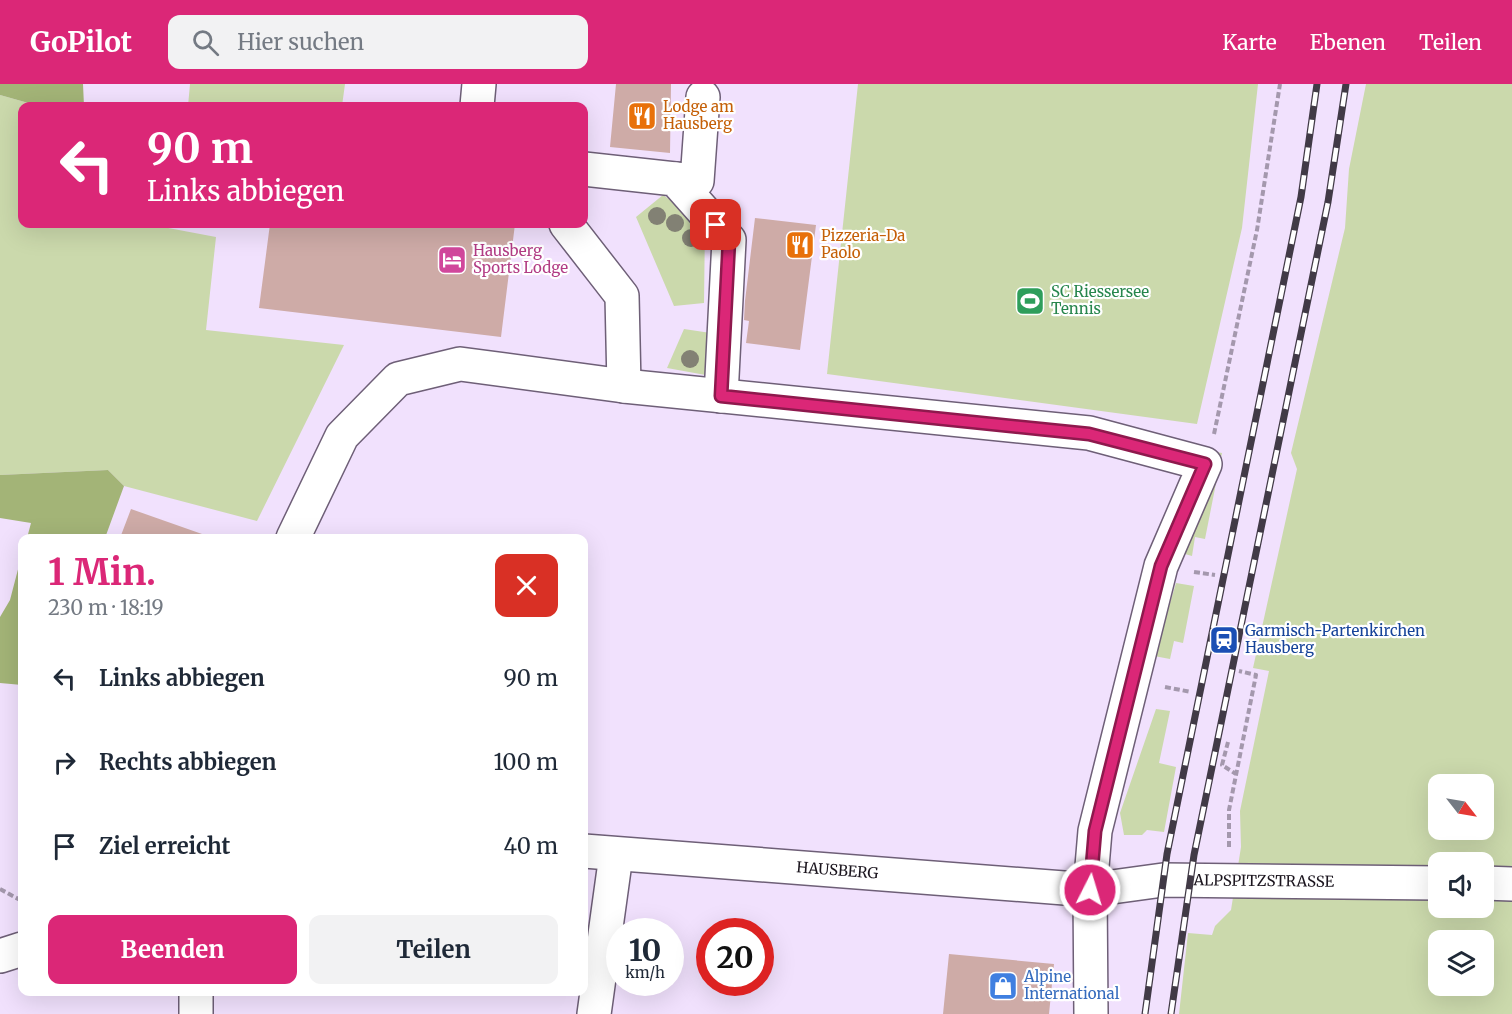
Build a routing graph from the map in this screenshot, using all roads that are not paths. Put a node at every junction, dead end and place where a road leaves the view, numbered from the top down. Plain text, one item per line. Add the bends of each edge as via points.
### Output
1 (479, 84) edge
2 (703, 97) dead end
3 (477, 102) edge
4 (588, 169) edge
5 (675, 179) junction
6 (569, 228) edge
7 (624, 386) junction
8 (721, 396) junction
9 (294, 534) edge
10 (588, 852) edge
11 (616, 855) junction
12 (1428, 883) edge
13 (1494, 883) edge
14 (1512, 884) edge
15 (1090, 890) junction
16 (18, 950) edge
17 (0, 956) edge
18 (196, 996) edge
19 (196, 1014) edge
20 (594, 1014) edge
21 (1091, 1014) edge

1 - 3 street
2 - 5 street via 697,181
4 - 5 street
5 - 8 street via 729,240
6 - 7 street via 622,296
7 - 8 street
7 - 9 street via 460,364 398,379 342,436
8 - 15 street via 1089,434 1205,464 1161,566 1095,831
10 - 11 street, HAUSBERG
11 - 15 street, HAUSBERG
11 - 20 street
12 - 15 street, ALPSPITZSTRASSE via 1163,880
13 - 14 street
15 - 21 street
16 - 17 street
18 - 19 street

